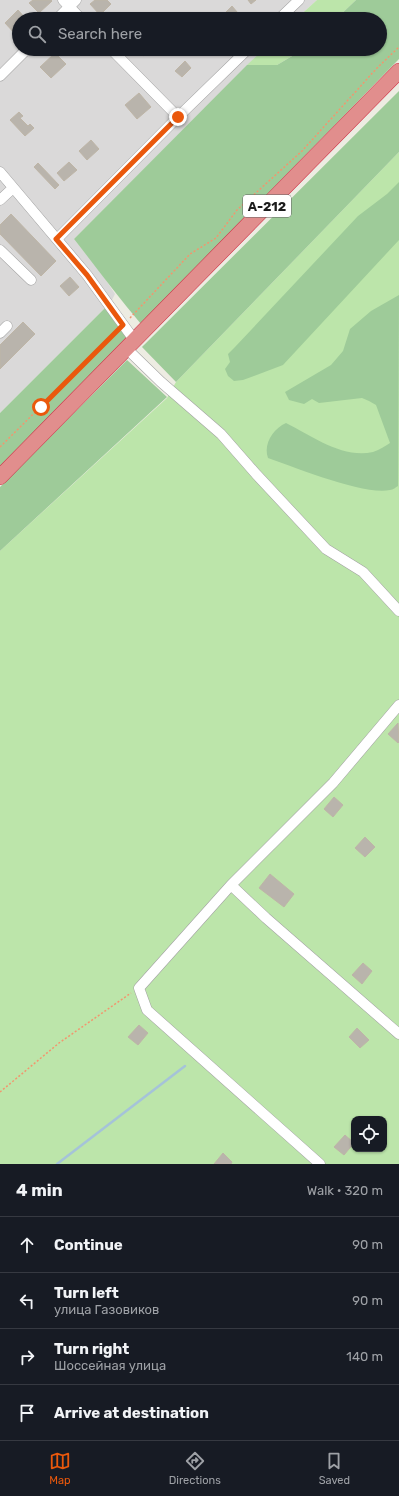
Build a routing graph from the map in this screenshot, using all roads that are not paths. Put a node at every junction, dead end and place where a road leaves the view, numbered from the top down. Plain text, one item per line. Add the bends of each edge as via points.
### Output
1 (299, 0) edge
2 (69, 2) edge
3 (62, 12) edge
4 (77, 12) edge
5 (286, 12) edge
6 (20, 56) edge
7 (118, 56) edge
8 (241, 56) edge
9 (399, 71) edge
10 (0, 76) edge
11 (178, 117) junction
12 (0, 172) edge
13 (13, 188) junction
14 (0, 200) edge
15 (56, 239) junction
16 (0, 250) edge
17 (31, 280) dead end
18 (131, 345) junction
19 (0, 477) edge
20 (399, 611) edge
21 (399, 705) edge
22 (231, 885) junction
23 (399, 1034) edge
24 (320, 1164) edge

1 - 5 street
2 - 3 street
2 - 4 street
6 - 10 street
7 - 11 street
8 - 11 street
9 - 18 highway, А-212
11 - 15 street
12 - 13 street
13 - 14 street
13 - 15 street
15 - 18 street via 87,275 123,325
16 - 17 street
18 - 19 highway, А-212
18 - 20 street via 161,382 221,434 326,549 363,572
21 - 22 street via 333,783
22 - 23 street
22 - 24 street via 139,988 147,1010

